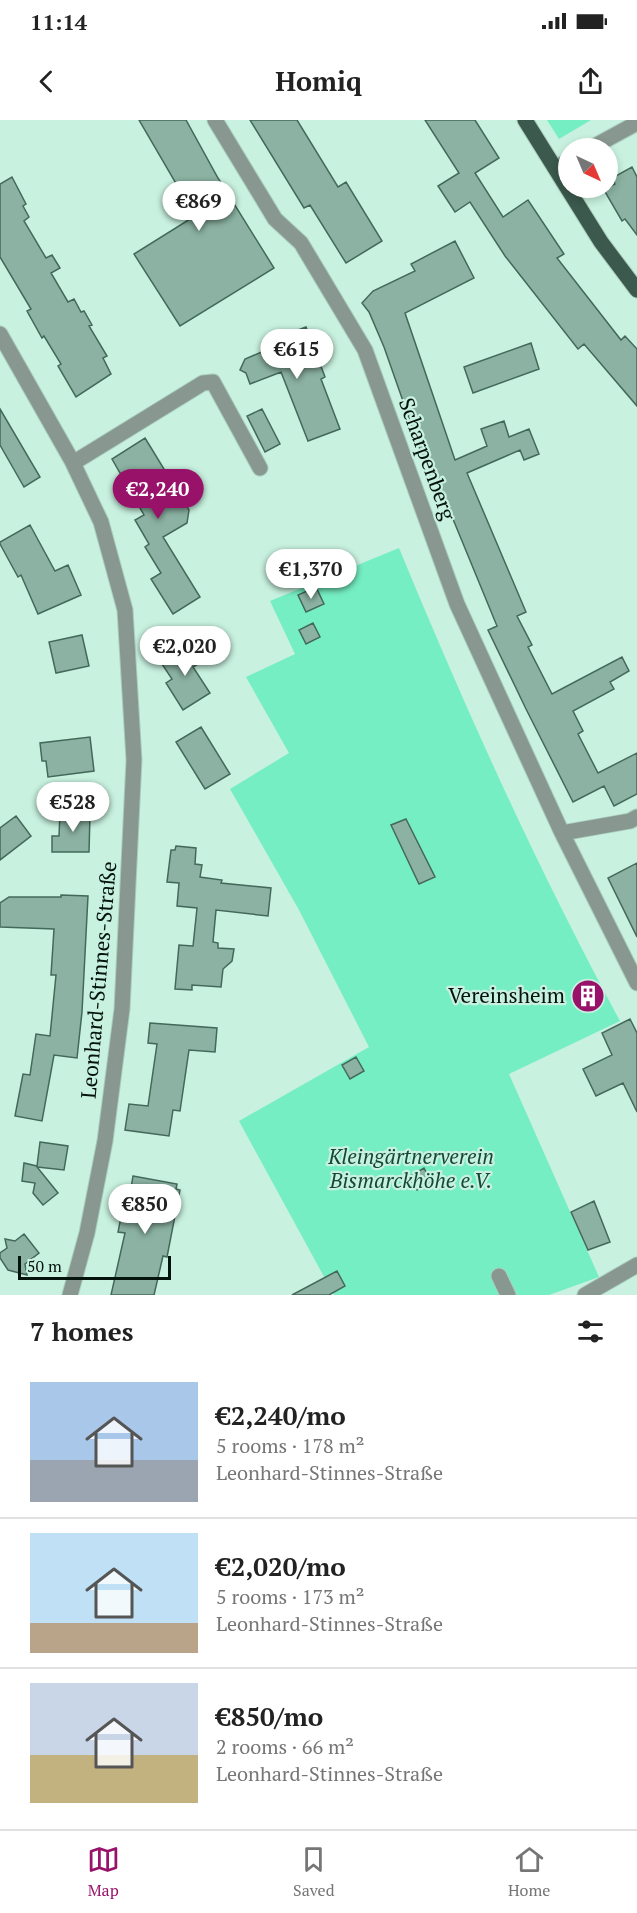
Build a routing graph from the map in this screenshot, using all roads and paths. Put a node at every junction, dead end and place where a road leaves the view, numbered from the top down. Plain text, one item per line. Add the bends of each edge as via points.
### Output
1 (215, 120) edge
2 (525, 120) edge
3 (637, 123) edge
4 (609, 138) edge
5 (558, 160) edge
6 (579, 198) edge
7 (637, 290) edge
8 (0, 334) edge
9 (73, 463) junction
10 (260, 468) dead end
11 (637, 817) edge
12 (562, 833) junction
13 (637, 983) edge
14 (637, 1265) edge
15 (499, 1276) dead end
16 (70, 1295) edge
17 (508, 1295) edge
18 (585, 1295) edge

1 - 12 street, Scharpenberg via 276,219 302,243 365,350 457,604
2 - 5 main road
3 - 4 street
6 - 7 main road via 601,242
8 - 9 street, Leonhard-Stinnes-Straße
9 - 10 street via 203,383 213,382
9 - 16 street, Leonhard-Stinnes-Straße via 101,522 126,610 134,760 122,1009 105,1141
11 - 12 street
12 - 13 street, Scharpenberg
14 - 18 street
15 - 17 street

